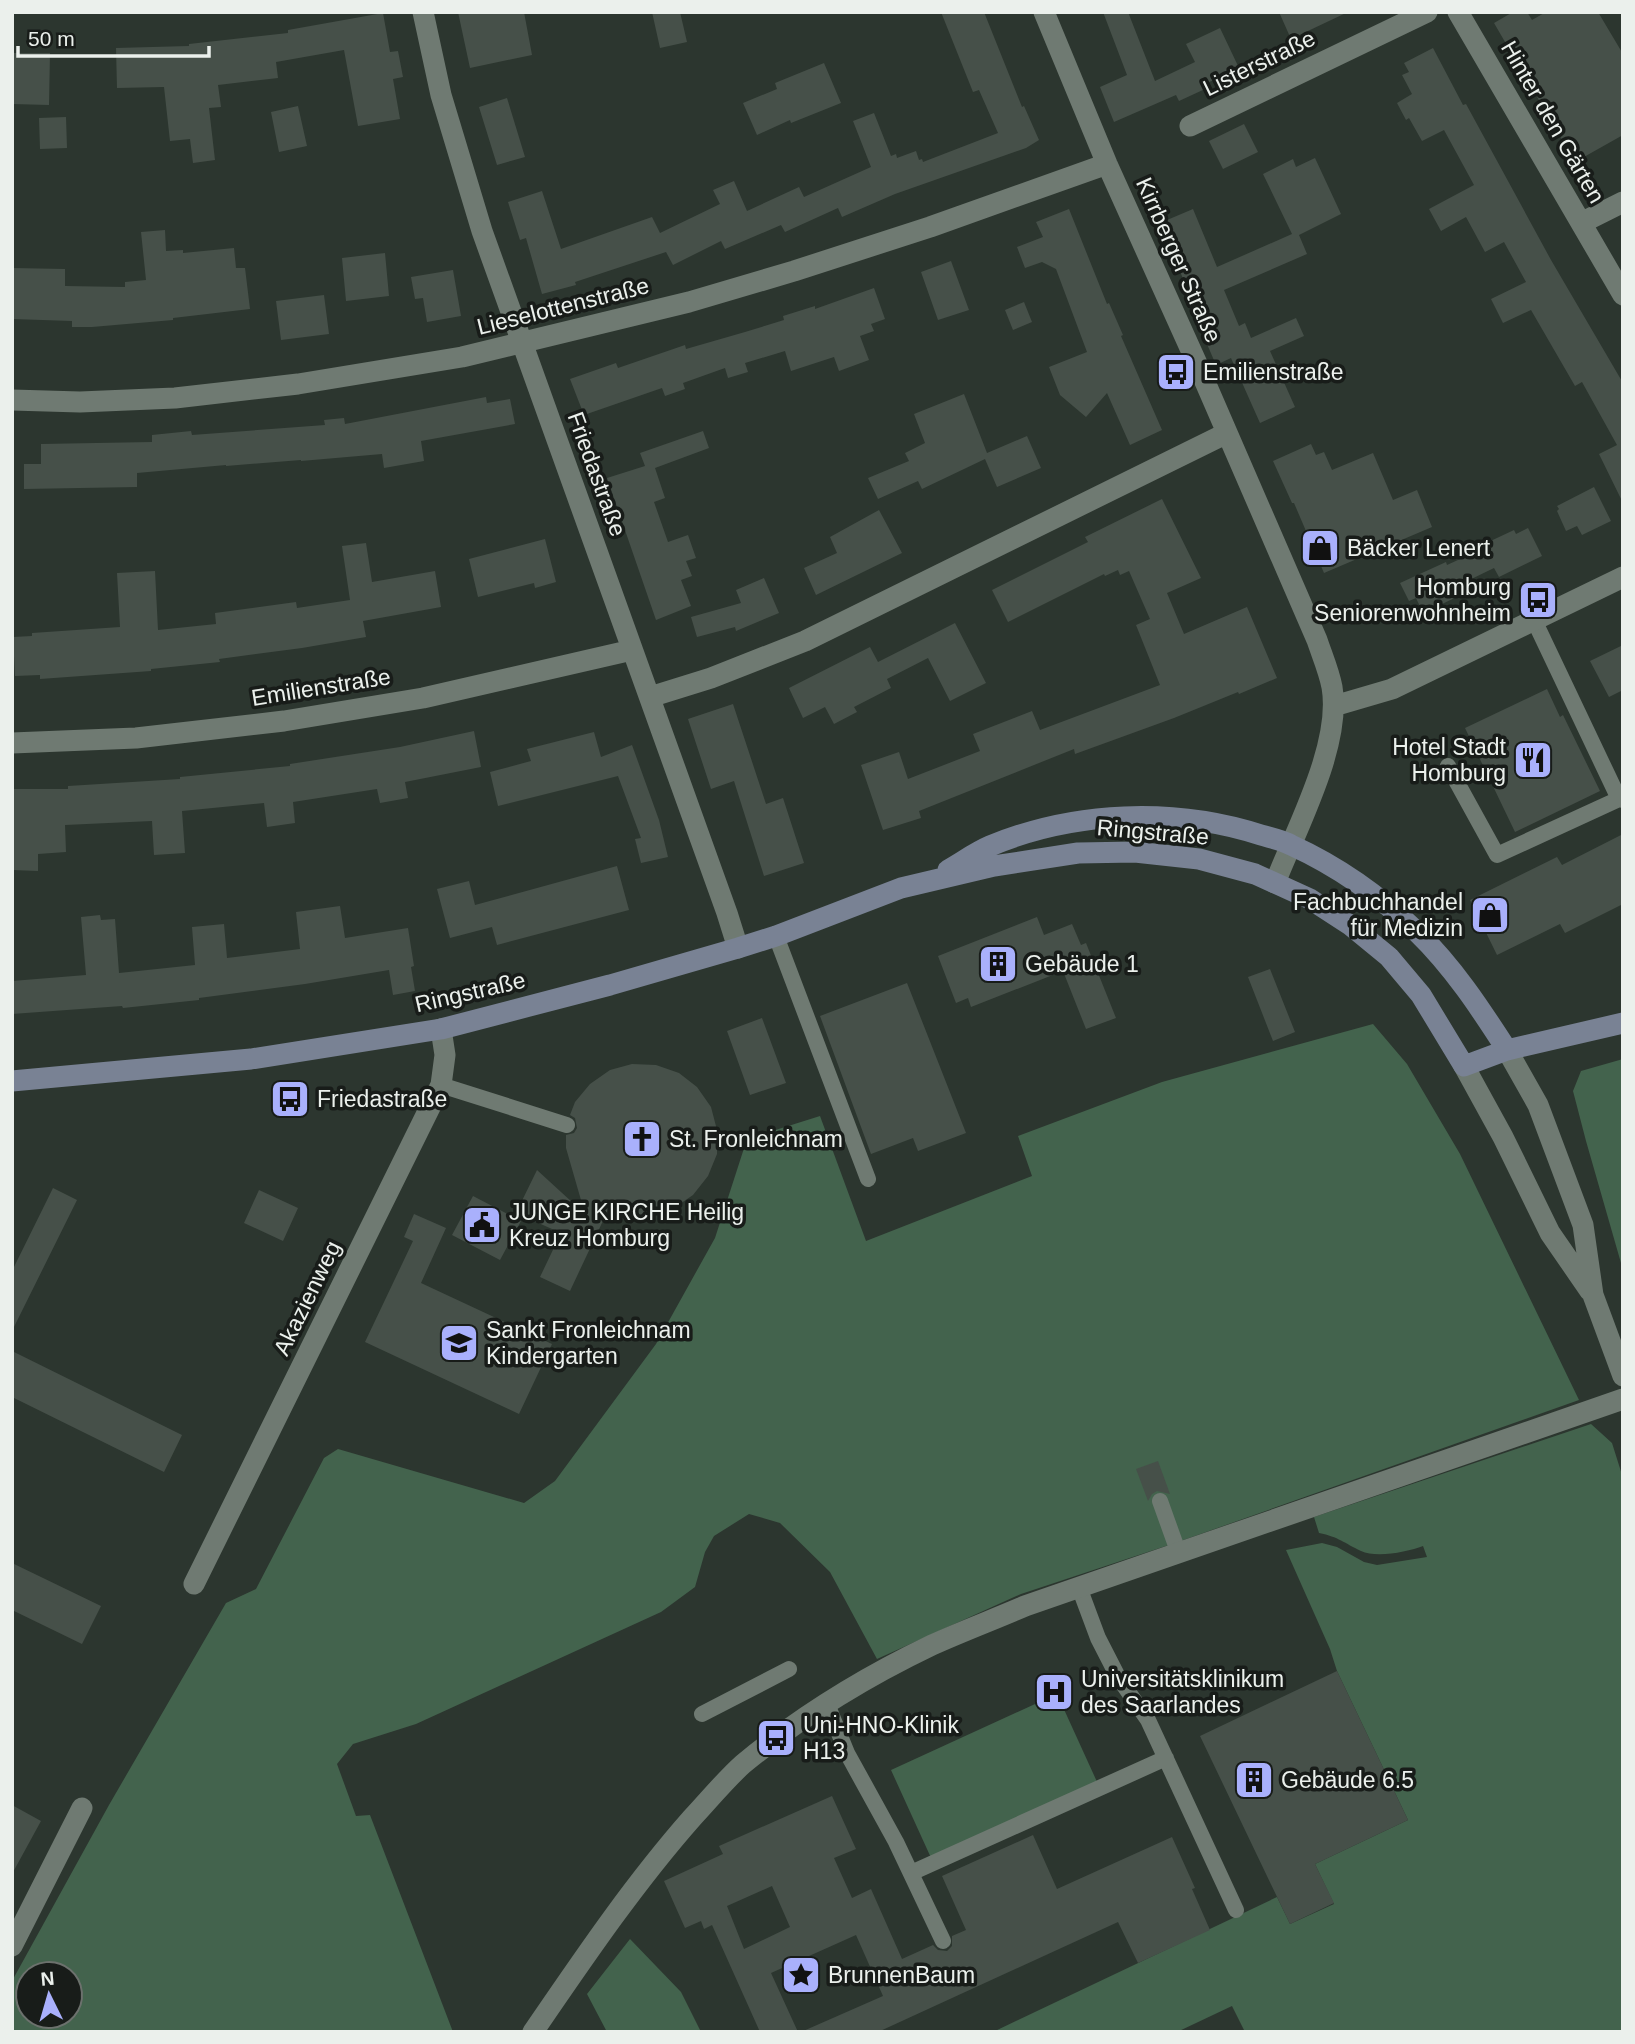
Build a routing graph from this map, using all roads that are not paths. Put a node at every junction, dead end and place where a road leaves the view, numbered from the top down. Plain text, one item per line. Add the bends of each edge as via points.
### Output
1 (423, 12) edge
2 (1044, 12) edge
3 (1427, 12) edge
4 (1458, 12) edge
5 (1190, 126) dead end
6 (1107, 164) junction
7 (1623, 202) edge
8 (1581, 223) junction
9 (1623, 295) edge
10 (522, 342) junction
11 (12, 400) edge
12 (1227, 433) junction
13 (1623, 577) edge
14 (1534, 620) junction
15 (632, 650) junction
16 (650, 697) junction
17 (1334, 706) junction
18 (12, 743) edge
19 (1448, 766) dead end
20 (1621, 799) edge
21 (1290, 844) junction
22 (925, 883) junction
23 (1275, 883) junction
24 (776, 936) junction
25 (738, 948) junction
26 (1623, 1023) edge
27 (441, 1029) junction
28 (1507, 1050) junction
29 (1464, 1066) junction
30 (12, 1081) edge
31 (441, 1086) junction
32 (567, 1125) dead end
33 (868, 1179) dead end
34 (1593, 1295) junction
35 (1623, 1376) edge
36 (1623, 1399) edge
37 (1160, 1501) dead end
38 (1179, 1554) junction
39 (194, 1584) dead end
40 (1079, 1587) junction
41 (789, 1669) dead end
42 (827, 1704) junction
43 (702, 1714) dead end
44 (1166, 1758) junction
45 (82, 1808) dead end
46 (911, 1873) junction
47 (1237, 1910) dead end
48 (943, 1941) dead end
49 (12, 1946) edge
50 (533, 2032) edge

1 - 10 street, Friedastraße via 451,132
2 - 6 street, Kirrberger Straße
3 - 5 street, Listerstraße
4 - 8 street, Hinter den Gärten
6 - 10 street, Lieselottenstraße via 794,271
6 - 12 street, Kirrberger Straße
7 - 8 street
8 - 9 street, Hinter den Gärten
10 - 11 street, Lieselottenstraße via 409,367 284,386 162,398
10 - 15 street, Friedastraße
12 - 16 street via 805,642
12 - 17 street, Kirrberger Straße via 1317,640
13 - 14 street
14 - 17 street via 1392,690
14 - 20 lane
15 - 16 street, Friedastraße
15 - 18 street, Emilienstraße via 423,698 284,721 136,738
16 - 25 street, Friedastraße
17 - 21 street, Kirrberger Straße via 1325,758
19 - 20 lane via 1497,855
21 - 22 street, Ringstraße via 1234,826 1167,817 1094,819 1040,828 988,847
21 - 23 street, Kirrberger Straße
21 - 28 street, Ringstraße via 1354,880 1417,932 1472,995
22 - 23 street, Ringstraße via 1078,853 1135,852 1199,859
22 - 24 street, Ringstraße
23 - 29 street, Ringstraße via 1310,899 1389,957 1421,995
24 - 25 street, Ringstraße
24 - 33 lane
25 - 27 street, Ringstraße
26 - 28 street
27 - 30 street, Ringstraße via 251,1059
27 - 31 street, Akazienweg via 445,1055
28 - 29 street
28 - 34 street via 1538,1105 1583,1225
29 - 34 street via 1550,1233
31 - 32 lane
31 - 39 street, Akazienweg
34 - 35 street
36 - 38 street
37 - 38 lane
38 - 40 street
40 - 42 street via 934,1645
40 - 44 lane via 1098,1638
41 - 43 lane
42 - 46 lane via 847,1753
42 - 50 street via 741,1766 670,1843
44 - 46 lane
44 - 47 lane
45 - 49 street
46 - 48 lane

